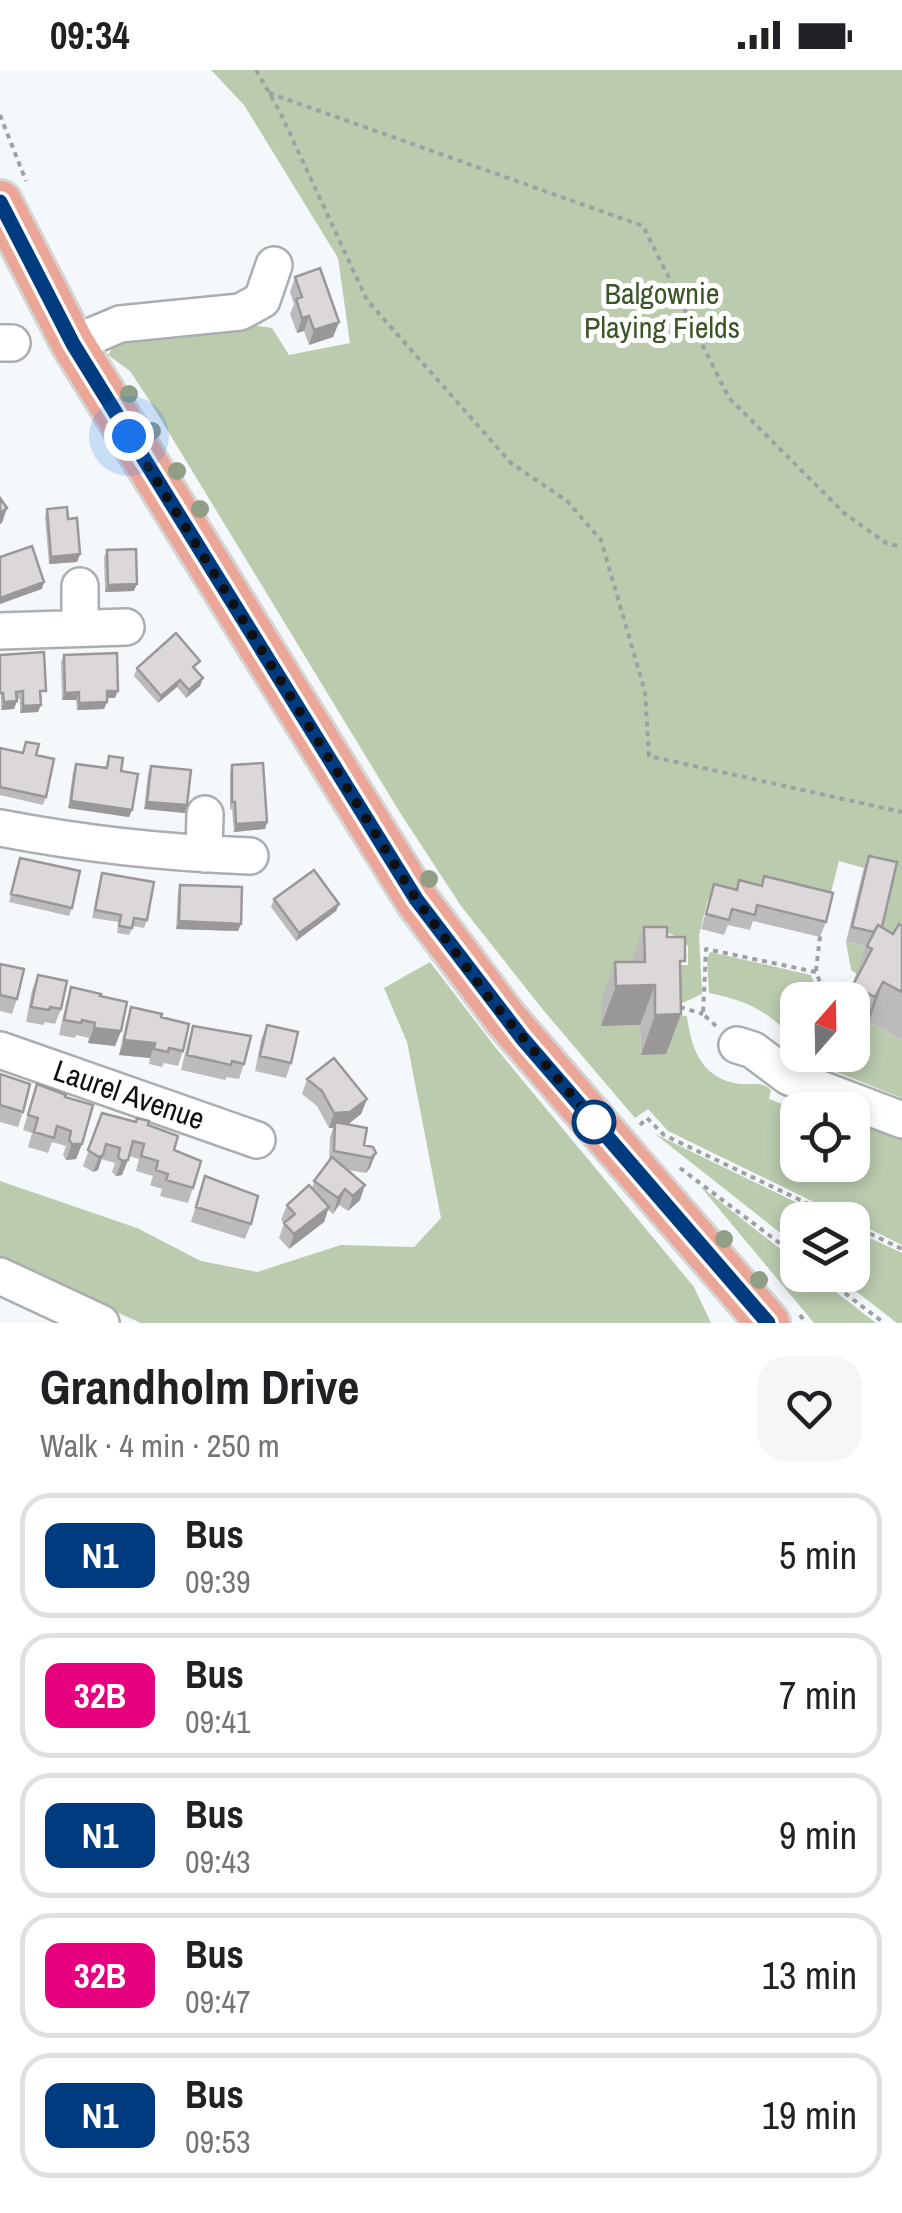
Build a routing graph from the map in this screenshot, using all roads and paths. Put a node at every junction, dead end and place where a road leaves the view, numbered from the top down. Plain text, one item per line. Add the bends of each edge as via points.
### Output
1 (256, 70) edge
2 (270, 94) junction
3 (0, 202) edge
4 (274, 266) dead end
5 (73, 344) junction
6 (902, 547) edge
7 (80, 586) dead end
8 (126, 627) dead end
9 (80, 628) junction
10 (0, 631) edge
11 (902, 812) edge
12 (206, 814) dead end
13 (0, 828) edge
14 (204, 854) junction
15 (250, 856) dead end
16 (822, 926) edge
17 (816, 972) junction
18 (820, 982) edge
19 (677, 1007) edge
20 (703, 1014) junction
21 (737, 1045) joint
22 (0, 1050) edge
23 (902, 1120) edge
24 (637, 1128) dead end
25 (257, 1140) dead end
26 (672, 1162) dead end
27 (804, 1202) edge
28 (870, 1234) edge
29 (780, 1244) edge
30 (902, 1249) edge
31 (0, 1276) edge
32 (843, 1292) edge
33 (101, 1323) edge
34 (768, 1323) edge
35 (884, 1323) edge

1 - 2 path
2 - 6 path via 643,226 729,398 844,513
2 - 11 path via 367,300 510,463 567,502 601,540 644,692 649,756
3 - 5 main road
4 - 5 street via 262,300 240,312 120,324
5 - 34 main road via 416,899 527,1044
7 - 9 street
8 - 9 street
9 - 10 street
12 - 14 street
13 - 14 street
14 - 15 street
16 - 17 path
17 - 18 path
17 - 20 path via 706,949
19 - 20 path
20 - 21 path
21 - 23 street via 789,1078
22 - 25 street, Laurel Avenue
24 - 27 path via 647,1118 664,1136
26 - 29 path
28 - 30 path
31 - 33 street
32 - 35 path

